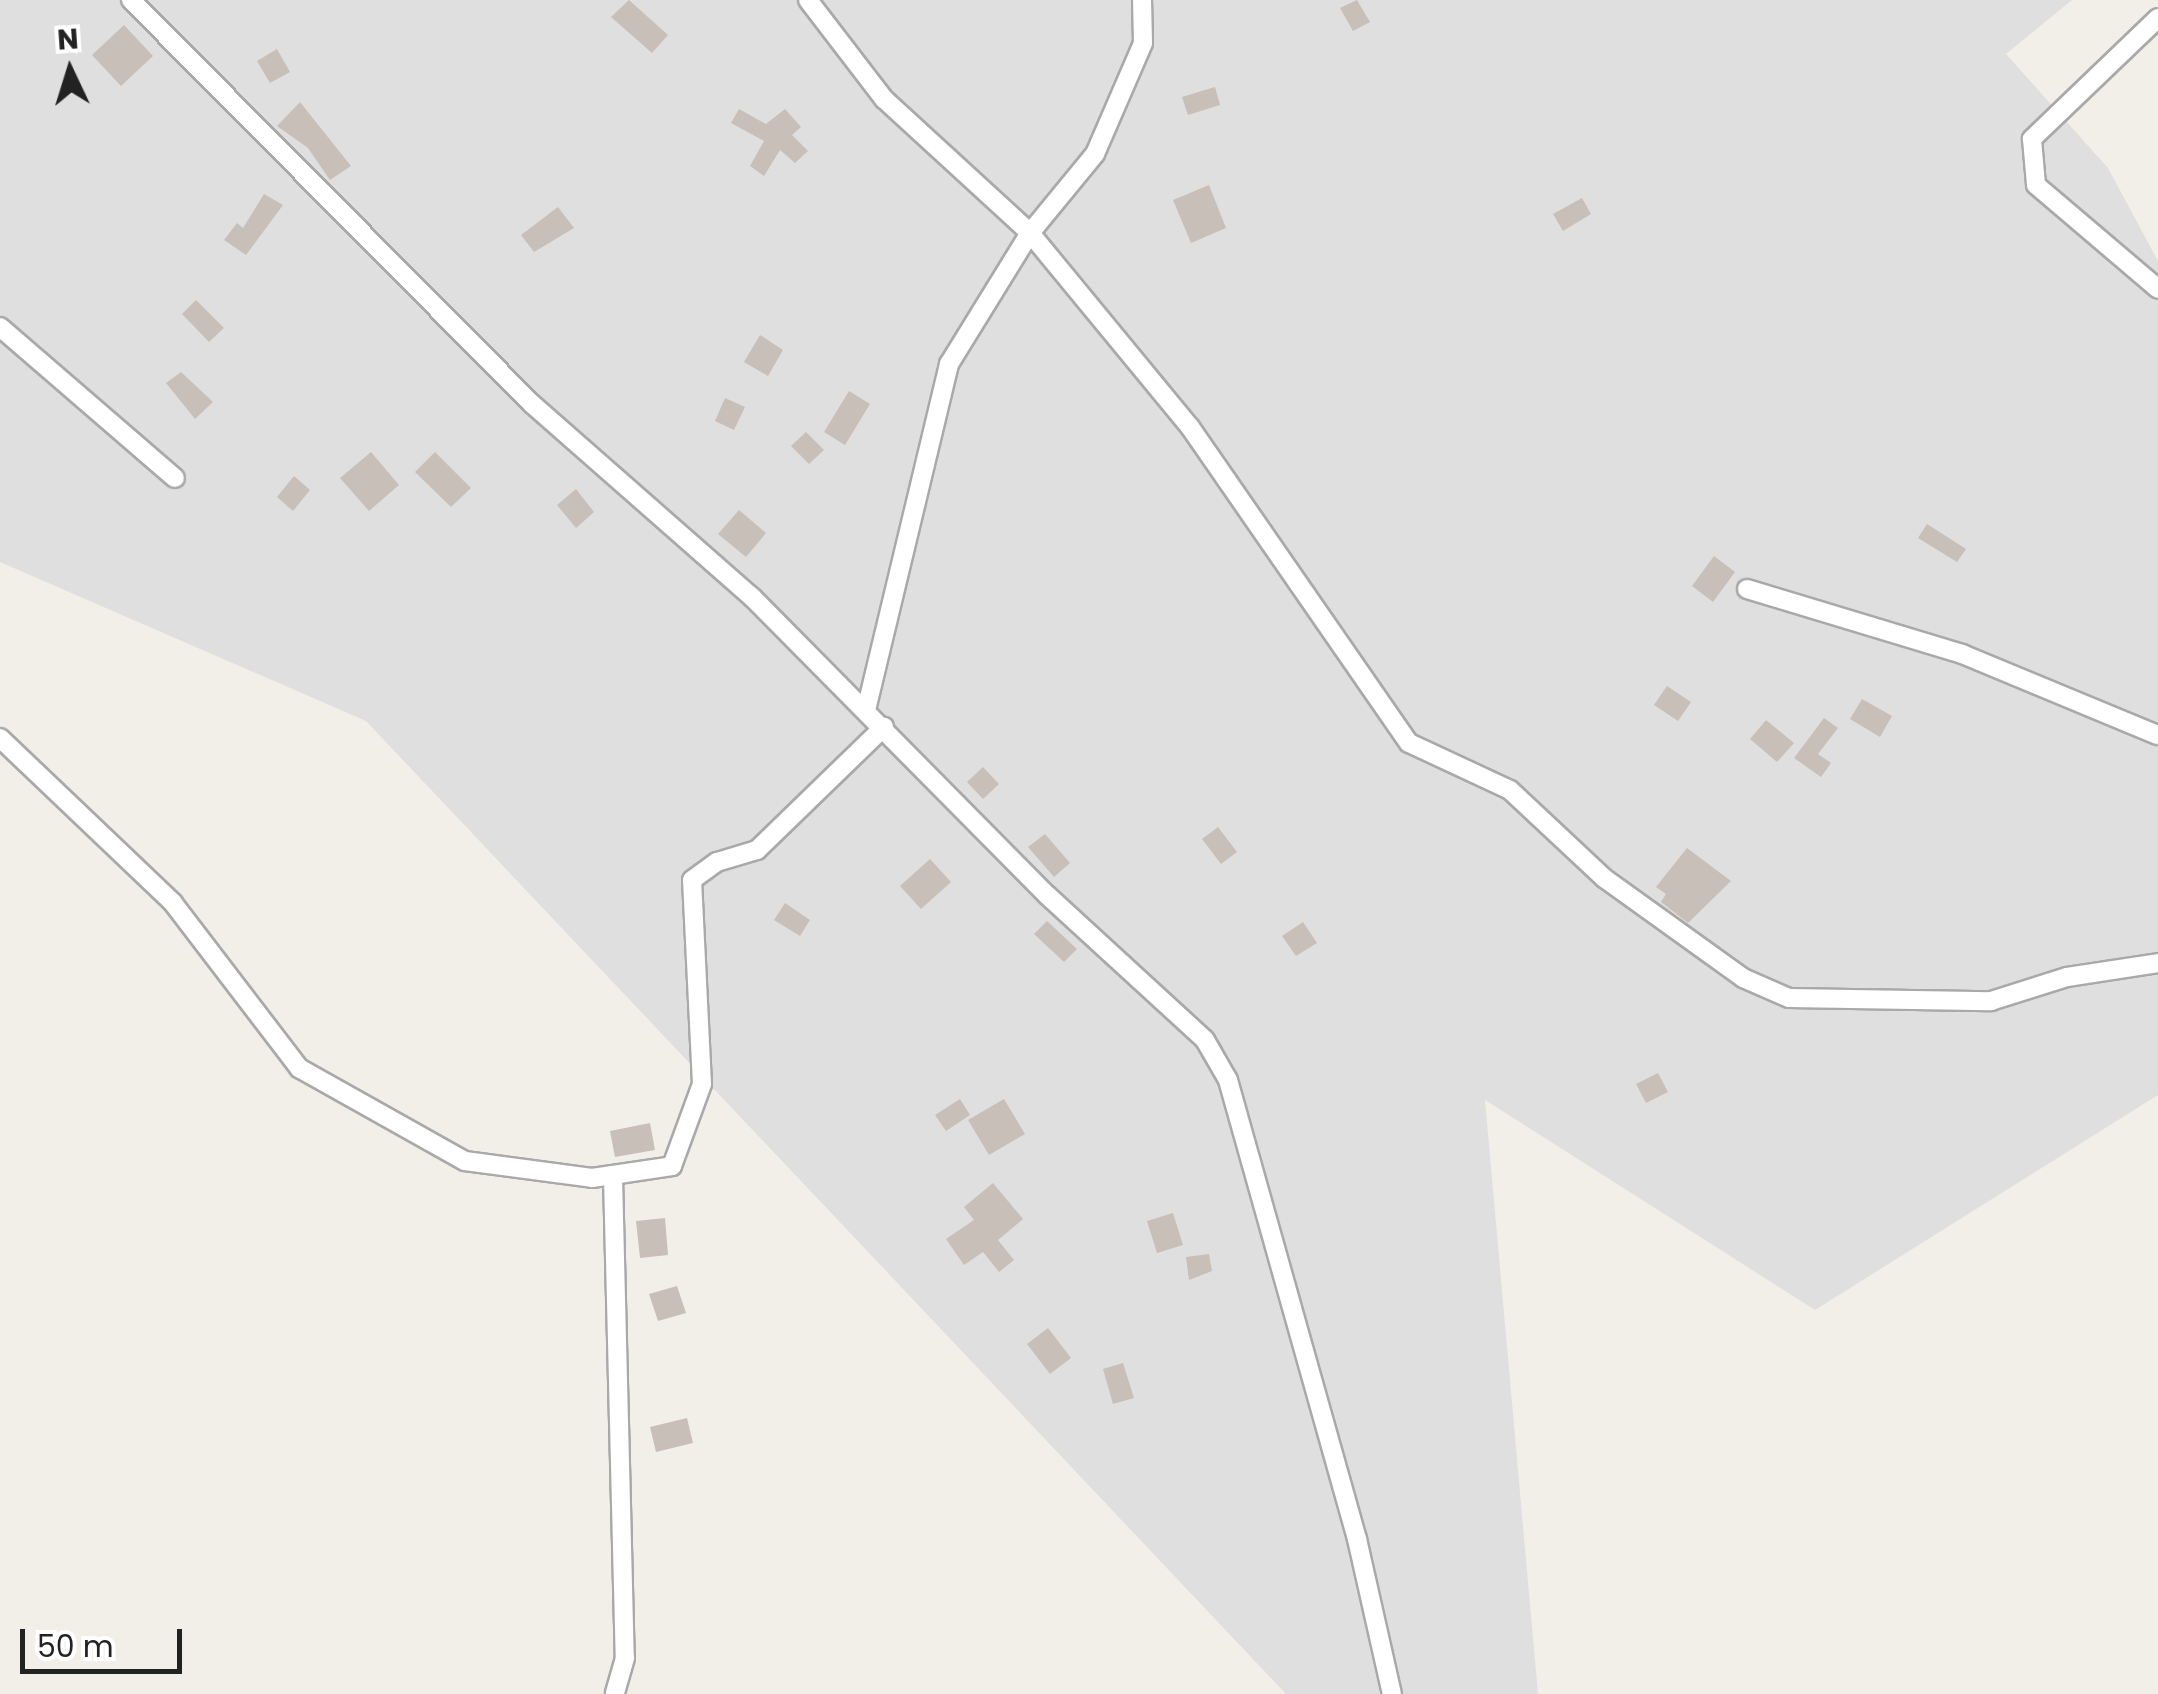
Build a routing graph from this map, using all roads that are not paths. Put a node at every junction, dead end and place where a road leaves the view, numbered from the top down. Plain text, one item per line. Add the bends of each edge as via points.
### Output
1 (130, 0) edge
2 (808, 0) edge
3 (1142, 0) edge
4 (2158, 18) edge
5 (1030, 234) junction
6 (2158, 290) edge
7 (0, 327) edge
8 (175, 478) dead end
9 (1747, 589) dead end
10 (867, 706) junction
11 (884, 727) junction
12 (2158, 735) edge
13 (0, 738) edge
14 (2158, 963) edge
15 (612, 1177) junction
16 (614, 1694) edge
17 (1392, 1694) edge

1 - 10 street via 532,404
2 - 5 street via 884,99
3 - 5 street via 1143,43 1096,154
4 - 6 street via 2032,139 2036,185
5 - 10 street via 968,327 936,400
5 - 14 street via 1190,427 1394,731 1510,790 1604,878 1744,978 1790,998 1991,1001 2067,977
7 - 8 street
9 - 12 street via 1962,654
10 - 11 street
11 - 15 street via 757,850 717,862 692,880 702,1084 672,1166
11 - 17 street via 1046,895 1176,1008 1228,1080 1357,1539
13 - 15 street via 172,903 298,1068 466,1161 547,1176
15 - 16 street via 625,1658

